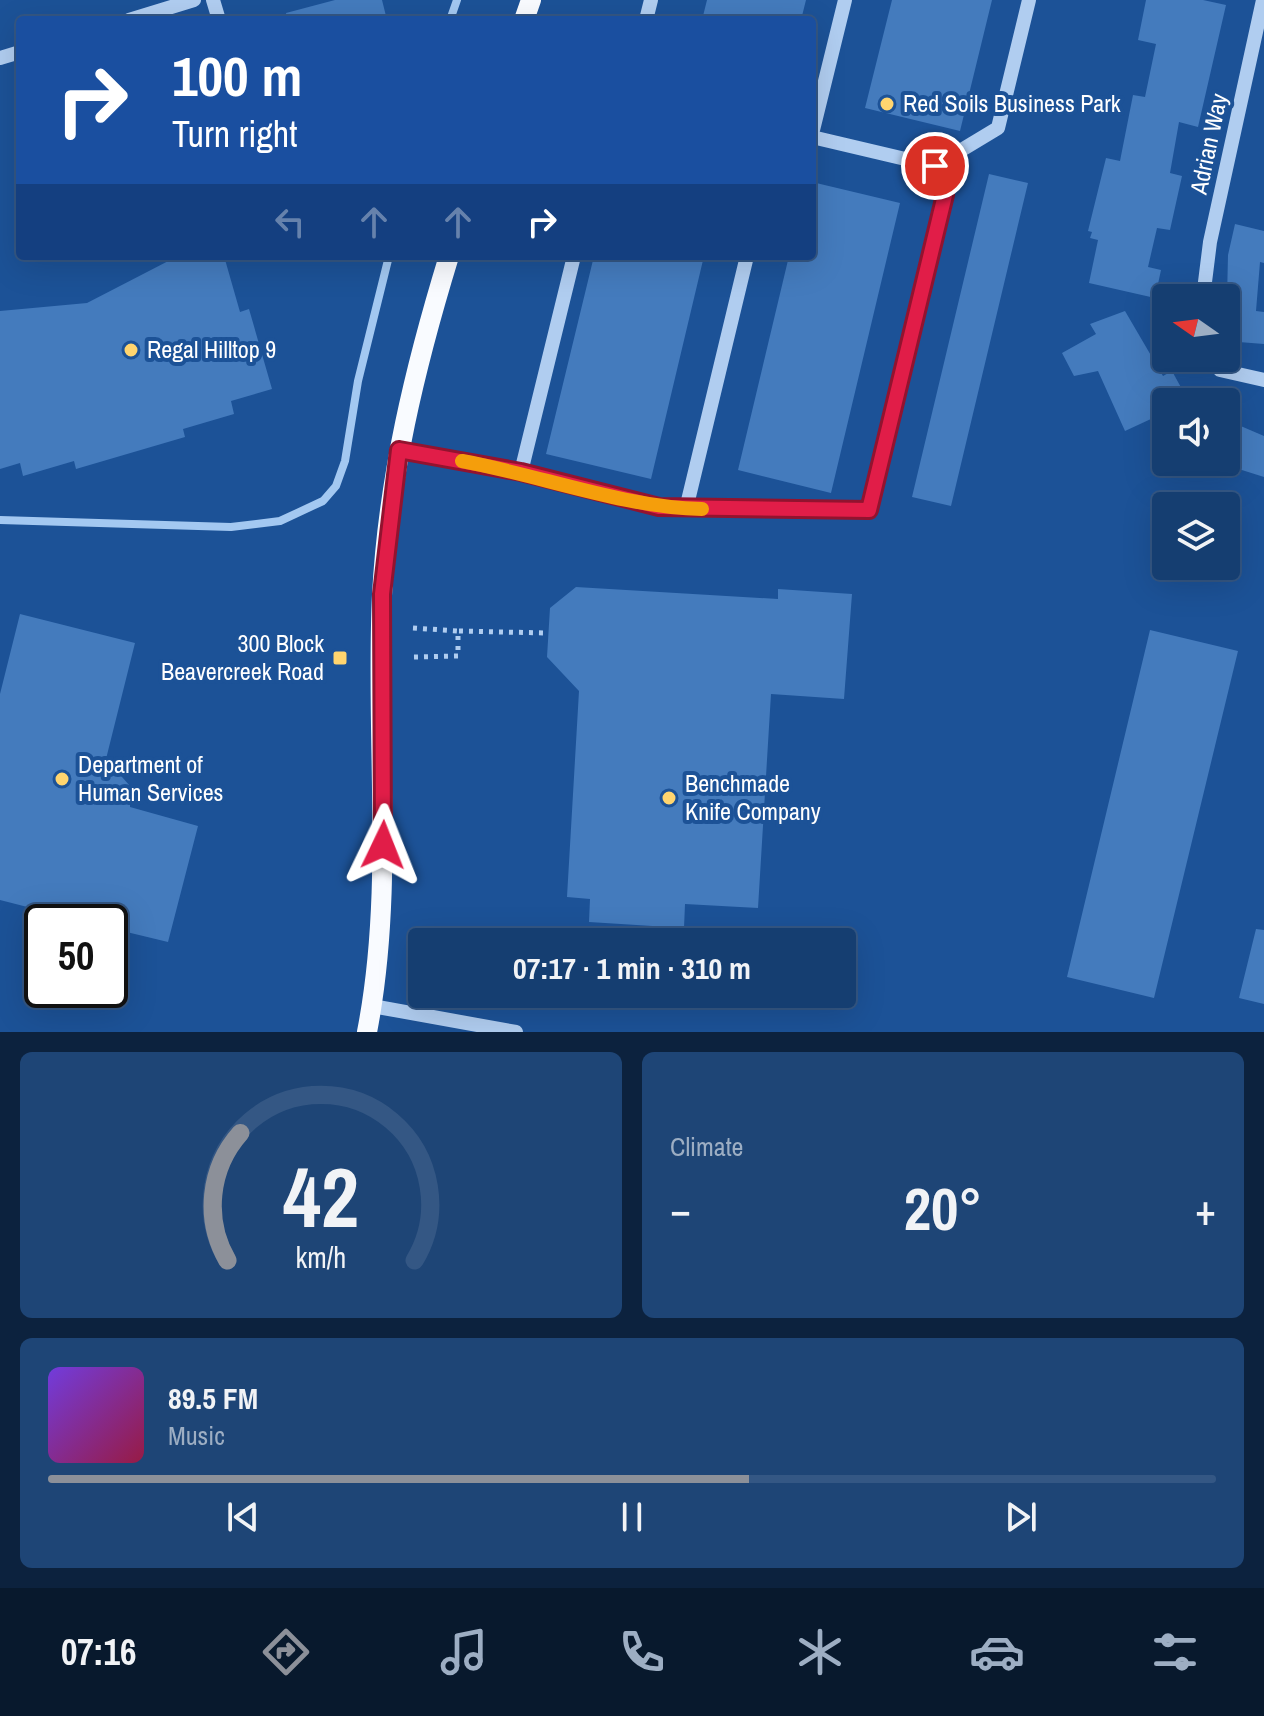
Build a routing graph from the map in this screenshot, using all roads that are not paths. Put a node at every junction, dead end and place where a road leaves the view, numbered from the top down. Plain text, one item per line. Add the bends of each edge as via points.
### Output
1 (194, 0) edge
2 (845, 0) edge
3 (1029, 0) edge
4 (1263, 0) edge
5 (142, 16) edge
6 (1262, 18) edge
7 (816, 120) edge
8 (816, 137) edge
9 (935, 166) junction
10 (448, 260) edge
11 (573, 260) edge
12 (746, 260) edge
13 (1205, 284) edge
14 (1229, 372) edge
15 (1264, 380) edge
16 (399, 450) junction
17 (521, 472) junction
18 (686, 509) junction
19 (372, 1006) junction
20 (367, 1032) edge
21 (516, 1032) edge

1 - 5 street
2 - 7 street
3 - 9 street via 998,128
4 - 6 street, Adrian Way
6 - 13 street, Adrian Way
8 - 9 street
9 - 18 street via 945,195 869,510
10 - 16 main road via 415,371
11 - 17 street
12 - 18 street
14 - 15 street
16 - 17 street
16 - 19 main road via 382,594 384,796
17 - 18 street
19 - 20 main road
19 - 21 street

